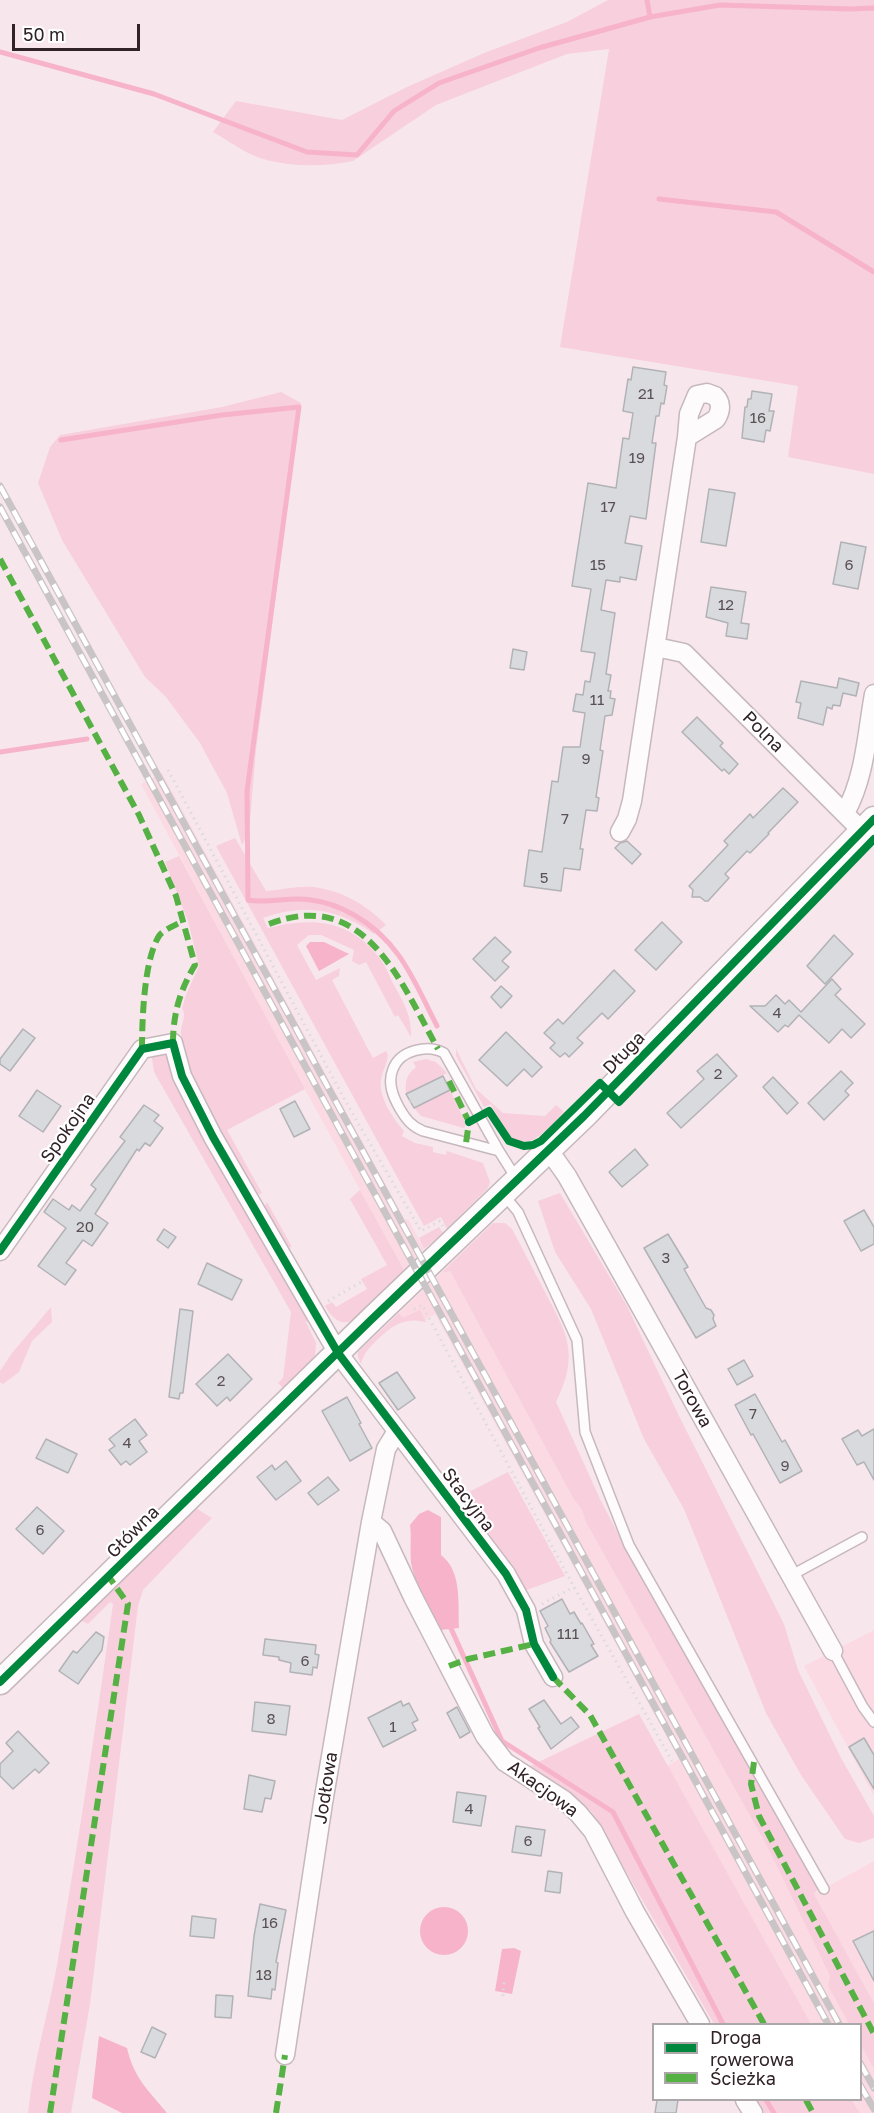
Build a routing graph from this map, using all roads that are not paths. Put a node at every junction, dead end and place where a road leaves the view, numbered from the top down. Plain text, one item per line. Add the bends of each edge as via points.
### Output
1 (687, 437) dead end
2 (656, 647) junction
3 (874, 694) edge
4 (845, 813) junction
5 (868, 825) edge
6 (620, 832) dead end
7 (173, 1043) joint
8 (548, 1149) junction
9 (499, 1151) junction
10 (510, 1187) junction
11 (0, 1251) edge
12 (338, 1353) junction
13 (286, 1402) joint
14 (397, 1431) junction
15 (371, 1522) junction
16 (862, 1537) dead end
17 (790, 1576) junction
18 (832, 1652) joint
19 (553, 1677) dead end
20 (0, 1682) edge
21 (874, 1722) edge
22 (824, 1889) dead end
23 (699, 2023) edge
24 (285, 2055) dead end

1 - 2 street
2 - 4 street, Polna via 684,653
2 - 6 street via 632,801
3 - 4 street via 860,772
4 - 5 street, Polna
5 - 8 street, Długa
7 - 11 street, Spokojna via 142,1048
7 - 12 street, Stacyjna via 182,1076 213,1137
8 - 10 street, Długa
8 - 17 street, Torowa via 567,1176
9 - 9 lane via 444,1053 438,1049 415,1050 402,1057 392,1071 392,1094 407,1120 418,1129
9 - 10 lane
10 - 12 street, Długa
10 - 22 lane via 577,1340 585,1431 629,1545
12 - 13 street, Długa
12 - 14 street, Stacyjna
13 - 20 street, Główna
14 - 15 street, Jodłowa via 386,1449
14 - 19 street, Stacyjna via 506,1574 526,1610 534,1644
15 - 23 street, Akacjowa via 382,1531 485,1736 506,1762 579,1812
15 - 24 street, Jodłowa
16 - 17 lane
17 - 18 street, Torowa
18 - 21 lane

